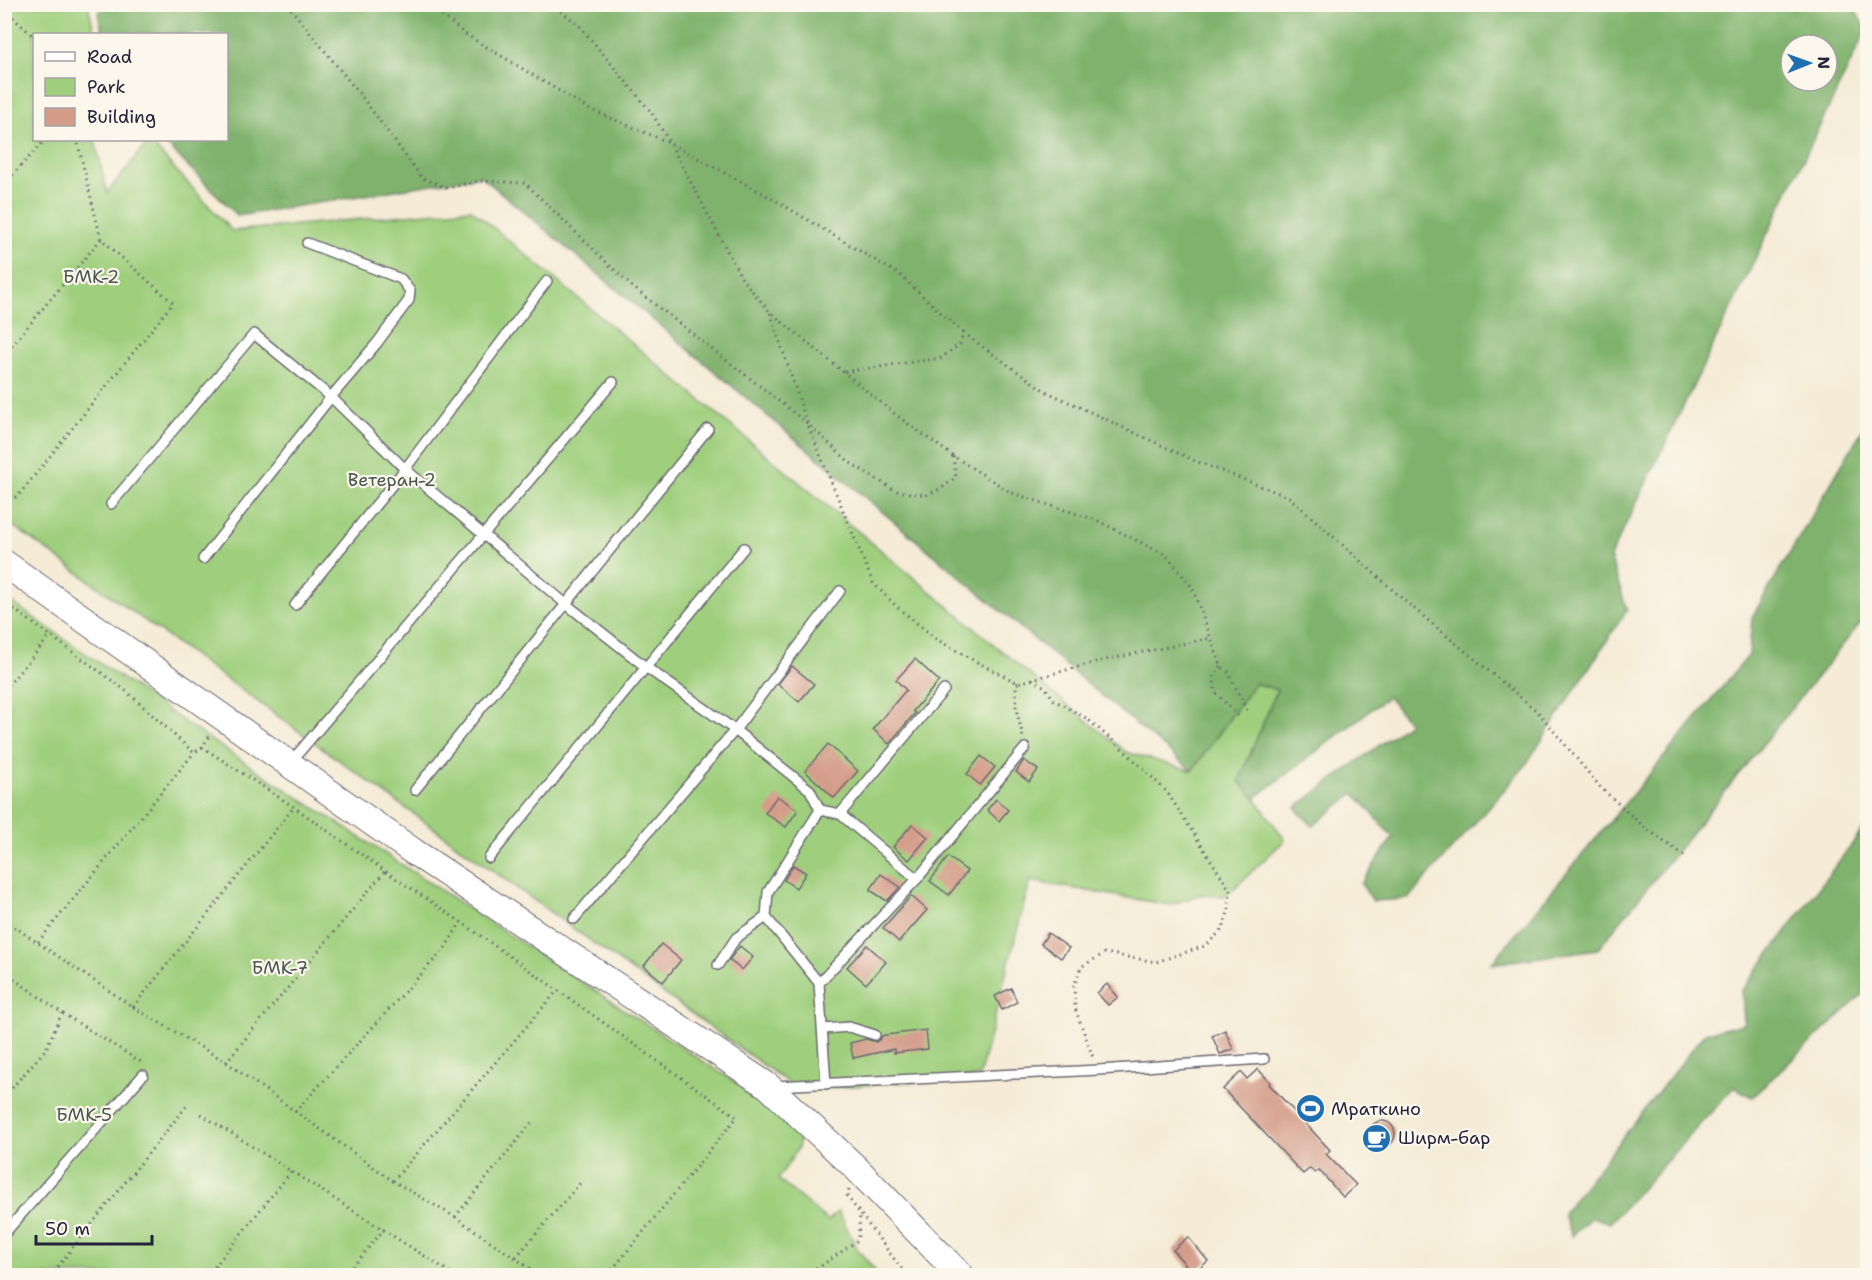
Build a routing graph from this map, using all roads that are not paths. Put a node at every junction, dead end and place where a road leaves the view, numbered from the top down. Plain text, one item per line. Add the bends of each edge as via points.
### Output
1 (307, 243) dead end
2 (547, 281) dead end
3 (613, 382) dead end
4 (331, 397) junction
5 (708, 429) dead end
6 (405, 469) junction
7 (111, 504) dead end
8 (483, 535) junction
9 (744, 548) dead end
10 (203, 559) dead end
11 (4, 563) edge
12 (840, 591) dead end
13 (566, 604) junction
14 (295, 605) dead end
15 (647, 668) junction
16 (944, 690) dead end
17 (735, 730) junction
18 (1025, 748) road end
19 (289, 764) junction
20 (415, 790) dead end
21 (820, 810) junction
22 (840, 814) junction
23 (489, 858) dead end
24 (917, 879) junction
25 (766, 917) junction
26 (574, 919) dead end
27 (717, 965) dead end
28 (819, 982) junction
29 (824, 1029) junction
30 (875, 1035) dead end
31 (1264, 1059) dead end
32 (143, 1074) road end
33 (826, 1084) junction
34 (768, 1086) junction
35 (4, 1234) edge
36 (961, 1275) edge

1 - 4 lane via 401,279 410,291 409,300 377,344
2 - 6 lane
3 - 8 lane
4 - 6 lane
4 - 7 lane via 254,334
4 - 10 lane
5 - 13 lane
6 - 8 lane
6 - 14 lane
8 - 13 lane
8 - 19 lane
9 - 15 lane
11 - 19 main road
12 - 17 lane
13 - 15 lane
13 - 20 lane
15 - 17 lane
15 - 23 lane
16 - 22 lane
17 - 21 lane via 810,790
17 - 26 lane
18 - 24 lane
19 - 34 main road via 414,852
21 - 22 lane
21 - 25 lane via 768,892
22 - 24 lane
24 - 28 lane
25 - 27 lane via 736,938
25 - 28 lane
28 - 29 lane
29 - 30 lane via 849,1027
29 - 33 lane
31 - 33 lane
32 - 35 lane
33 - 34 lane
34 - 36 main road

